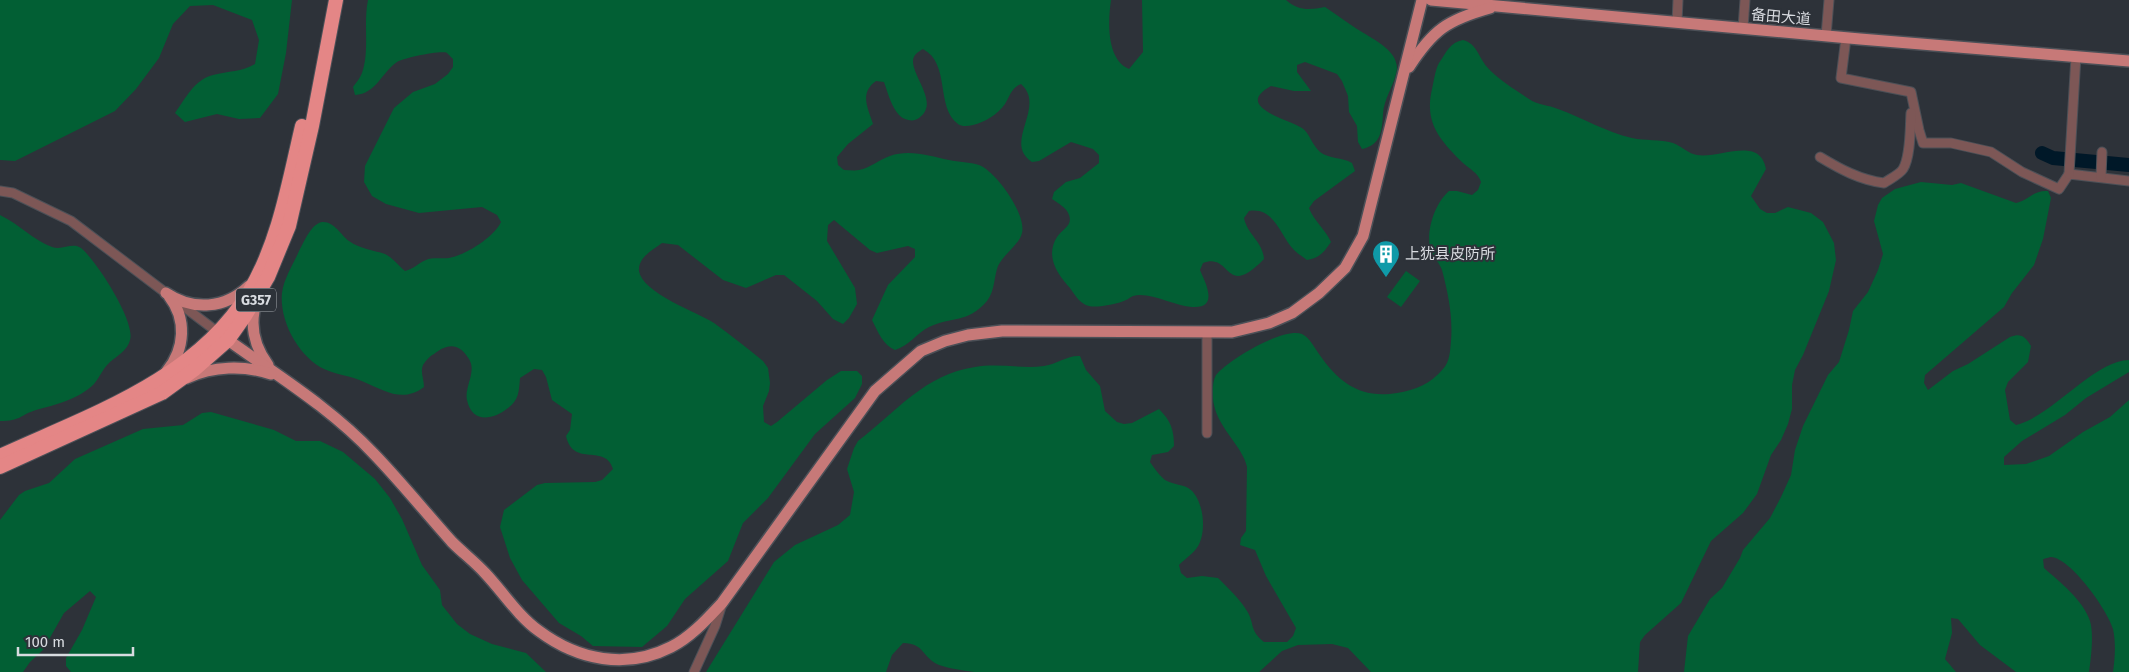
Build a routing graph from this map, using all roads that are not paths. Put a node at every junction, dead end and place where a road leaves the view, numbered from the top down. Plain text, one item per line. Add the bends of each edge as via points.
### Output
1 (327, 0) edge
2 (336, 0) edge
3 (1422, 0) edge
4 (1431, 0) edge
5 (1678, 0) edge
6 (1744, 0) edge
7 (1829, 0) edge
8 (1493, 3) edge
9 (1677, 22) junction
10 (1743, 28) junction
11 (1826, 36) junction
12 (1846, 38) junction
13 (2076, 56) junction
14 (2129, 61) edge
15 (1404, 75) junction
16 (1911, 97) junction
17 (2102, 152) dead end
18 (1820, 157) dead end
19 (2068, 174) junction
20 (2101, 176) junction
21 (2129, 181) edge
22 (0, 190) edge
23 (258, 273) junction
24 (166, 293) junction
25 (259, 296) junction
26 (1207, 332) junction
27 (224, 336) junction
28 (280, 377) junction
29 (158, 388) junction
30 (1207, 433) dead end
31 (0, 456) edge
32 (0, 467) edge
33 (722, 603) junction
34 (694, 672) edge

1 - 23 highway, G357 via 303,123 278,224
2 - 25 highway, G357 via 289,226
3 - 15 main road
4 - 8 main road, 备田大道
5 - 9 street
6 - 10 street
7 - 11 street
8 - 9 main road, 备田大道
8 - 15 main road via 1435,32
9 - 10 main road, 备田大道
10 - 11 main road, 备田大道
11 - 12 main road, 备田大道
12 - 13 main road, 备田大道
12 - 16 street via 1841,78 1911,92
13 - 14 main road, 备田大道
13 - 19 street
15 - 26 main road via 1363,236 1345,268 1319,293 1269,323 1232,332
16 - 18 street via 1906,162 1903,170 1884,183 1842,170
16 - 19 street via 1924,143 1951,143 1991,152 2022,172 2059,189
17 - 20 street
19 - 20 street
20 - 21 street
22 - 24 street via 71,221
23 - 24 main road via 236,296 214,305 189,304
23 - 27 highway, G357
24 - 27 street
24 - 29 main road via 179,314 181,338 175,360
25 - 27 highway, G357
25 - 28 main road via 254,312 255,339 264,360
26 - 30 street
26 - 33 main road via 1002,331 968,335 921,351 875,391
27 - 28 main road
27 - 29 highway, G357 via 195,369
28 - 29 main road via 246,368 217,369
28 - 33 main road via 310,397 373,453 517,610 539,631 569,650 599,660 624,661 648,656 671,647 697,629
29 - 31 highway, G357 via 105,408
29 - 32 highway, G357
33 - 34 street

